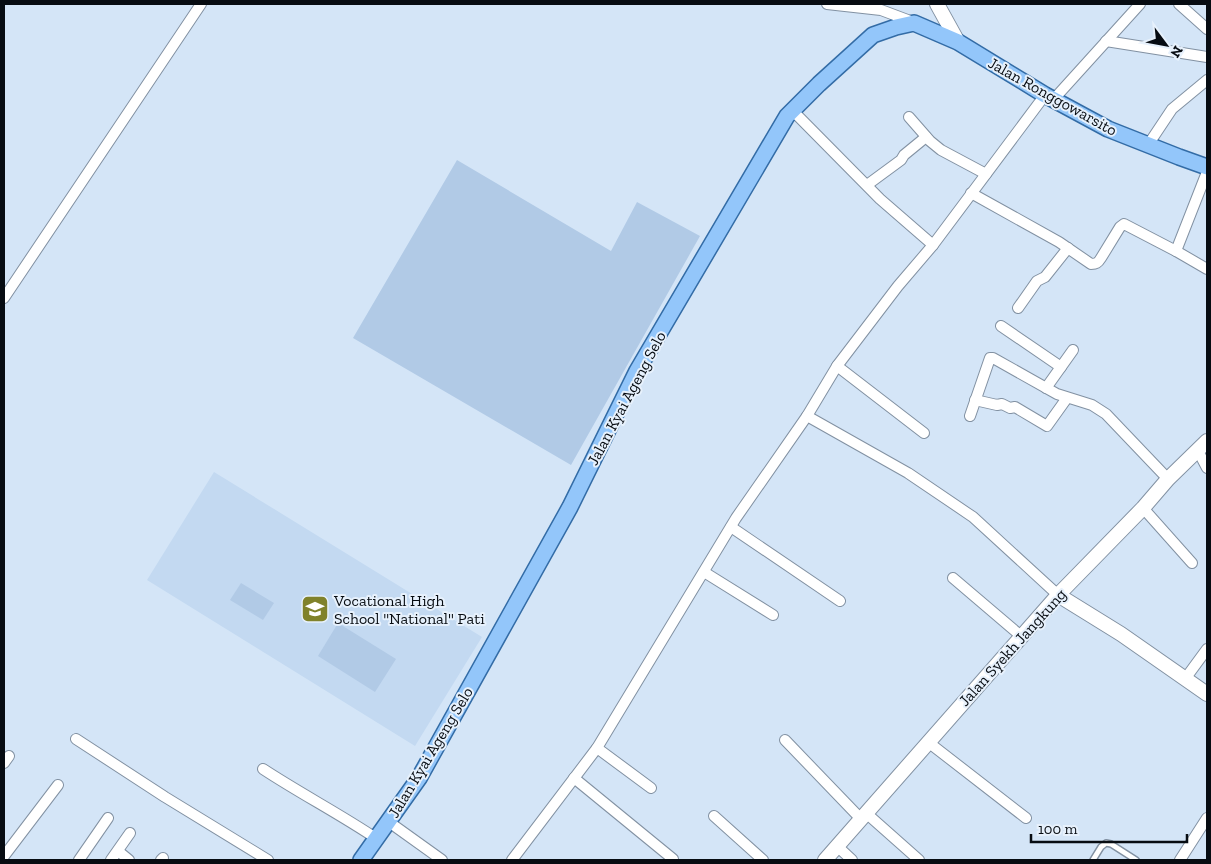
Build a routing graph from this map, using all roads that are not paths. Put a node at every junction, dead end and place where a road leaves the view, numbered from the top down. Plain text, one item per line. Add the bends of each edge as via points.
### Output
1 (200, 4) edge
2 (827, 4) edge
3 (937, 4) edge
4 (1140, 4) edge
5 (1179, 4) edge
6 (914, 23) junction
7 (1207, 29) edge
8 (1106, 41) junction
9 (958, 42) junction
10 (1206, 58) edge
11 (1207, 80) edge
12 (1050, 97) junction
13 (792, 110) junction
14 (909, 117) dead end
15 (926, 137) junction
16 (1148, 145) junction
17 (1207, 166) edge
18 (1207, 172) edge
19 (986, 174) junction
20 (867, 185) junction
21 (971, 193) junction
22 (934, 245) junction
23 (1068, 248) junction
24 (1176, 251) junction
25 (1207, 270) edge
26 (4, 298) edge
27 (1018, 308) dead end
28 (1001, 326) dead end
29 (1072, 350) dead end
30 (837, 366) junction
31 (1061, 367) junction
32 (1046, 388) junction
33 (1067, 398) junction
34 (976, 400) junction
35 (806, 416) junction
36 (970, 416) dead end
37 (924, 434) dead end
38 (1202, 446) edge
39 (1207, 468) edge
40 (1168, 479) junction
41 (1143, 508) junction
42 (732, 527) junction
43 (1192, 564) dead end
44 (704, 572) junction
45 (953, 578) dead end
46 (1058, 595) junction
47 (840, 601) dead end
48 (773, 615) dead end
49 (1021, 636) junction
50 (1207, 649) edge
51 (1185, 679) junction
52 (1207, 694) edge
53 (76, 739) dead end
54 (785, 740) dead end
55 (928, 742) junction
56 (597, 748) junction
57 (263, 769) dead end
58 (574, 778) junction
59 (58, 786) dead end
60 (651, 788) dead end
61 (714, 816) dead end
62 (863, 816) junction
63 (108, 818) dead end
64 (1026, 818) dead end
65 (1207, 818) edge
66 (389, 822) junction
67 (130, 834) dead end
68 (377, 839) junction
69 (837, 846) junction
70 (5, 850) edge
71 (118, 851) junction
72 (79, 860) edge
73 (111, 860) edge
74 (129, 860) edge
75 (268, 860) edge
76 (361, 860) edge
77 (442, 860) edge
78 (512, 860) edge
79 (673, 860) edge
80 (763, 860) edge
81 (825, 860) edge
82 (852, 860) edge
83 (919, 860) edge
84 (1093, 860) edge
85 (1136, 860) edge
86 (1180, 860) edge

1 - 26 street
2 - 6 street via 881,10
3 - 9 main road
4 - 8 street
5 - 7 street
6 - 9 main road
6 - 13 main road, Jalan Kyai Ageng Selo via 873,35
8 - 10 street
8 - 12 street
9 - 12 main road, Jalan Ronggowarsito
11 - 16 street via 1172,109
12 - 16 main road, Jalan Ronggowarsito via 1108,129
12 - 19 street
13 - 20 street
13 - 66 main road, Jalan Kyai Ageng Selo via 637,372 570,507 419,778
14 - 15 street
15 - 19 street via 947,154
15 - 20 street
16 - 17 main road, Jalan Ronggowarsito
18 - 24 street
19 - 21 street
20 - 22 street
21 - 22 street
21 - 23 street
22 - 30 street
23 - 24 street via 1091,264 1098,263 1124,224
23 - 27 street via 1045,277 1037,281
24 - 25 street
28 - 31 street
29 - 31 street
30 - 35 street
30 - 37 street
31 - 32 street
32 - 33 street
32 - 34 street via 991,358
33 - 34 street via 1046,426 1015,407
33 - 40 street via 1092,405 1106,414
34 - 36 street
35 - 42 street
35 - 46 street via 912,475 974,517
38 - 39 street
38 - 40 main road, Jalan Syekh Jangkung
40 - 41 main road, Jalan Syekh Jangkung
41 - 43 street
41 - 46 main road, Jalan Syekh Jangkung
42 - 44 street
42 - 47 street
44 - 48 street
44 - 56 street
45 - 49 street
46 - 49 main road, Jalan Syekh Jangkung
46 - 51 main road via 1122,634
49 - 55 main road, Jalan Syekh Jangkung
50 - 51 street
51 - 52 main road
53 - 75 street
54 - 62 street
55 - 62 main road, Jalan Syekh Jangkung
55 - 64 street
56 - 58 street
56 - 60 street
57 - 68 street
58 - 78 street
58 - 79 street
59 - 70 street
61 - 80 street
62 - 69 main road, Jalan Syekh Jangkung
62 - 83 street
63 - 72 street
65 - 86 street
66 - 68 main road, Jalan Kyai Ageng Selo
66 - 77 street
67 - 71 street
68 - 76 main road, Jalan Kyai Ageng Selo
69 - 81 main road, Jalan Syekh Jangkung
69 - 82 street
71 - 73 street
71 - 74 street
84 - 85 lane via 1106,843

